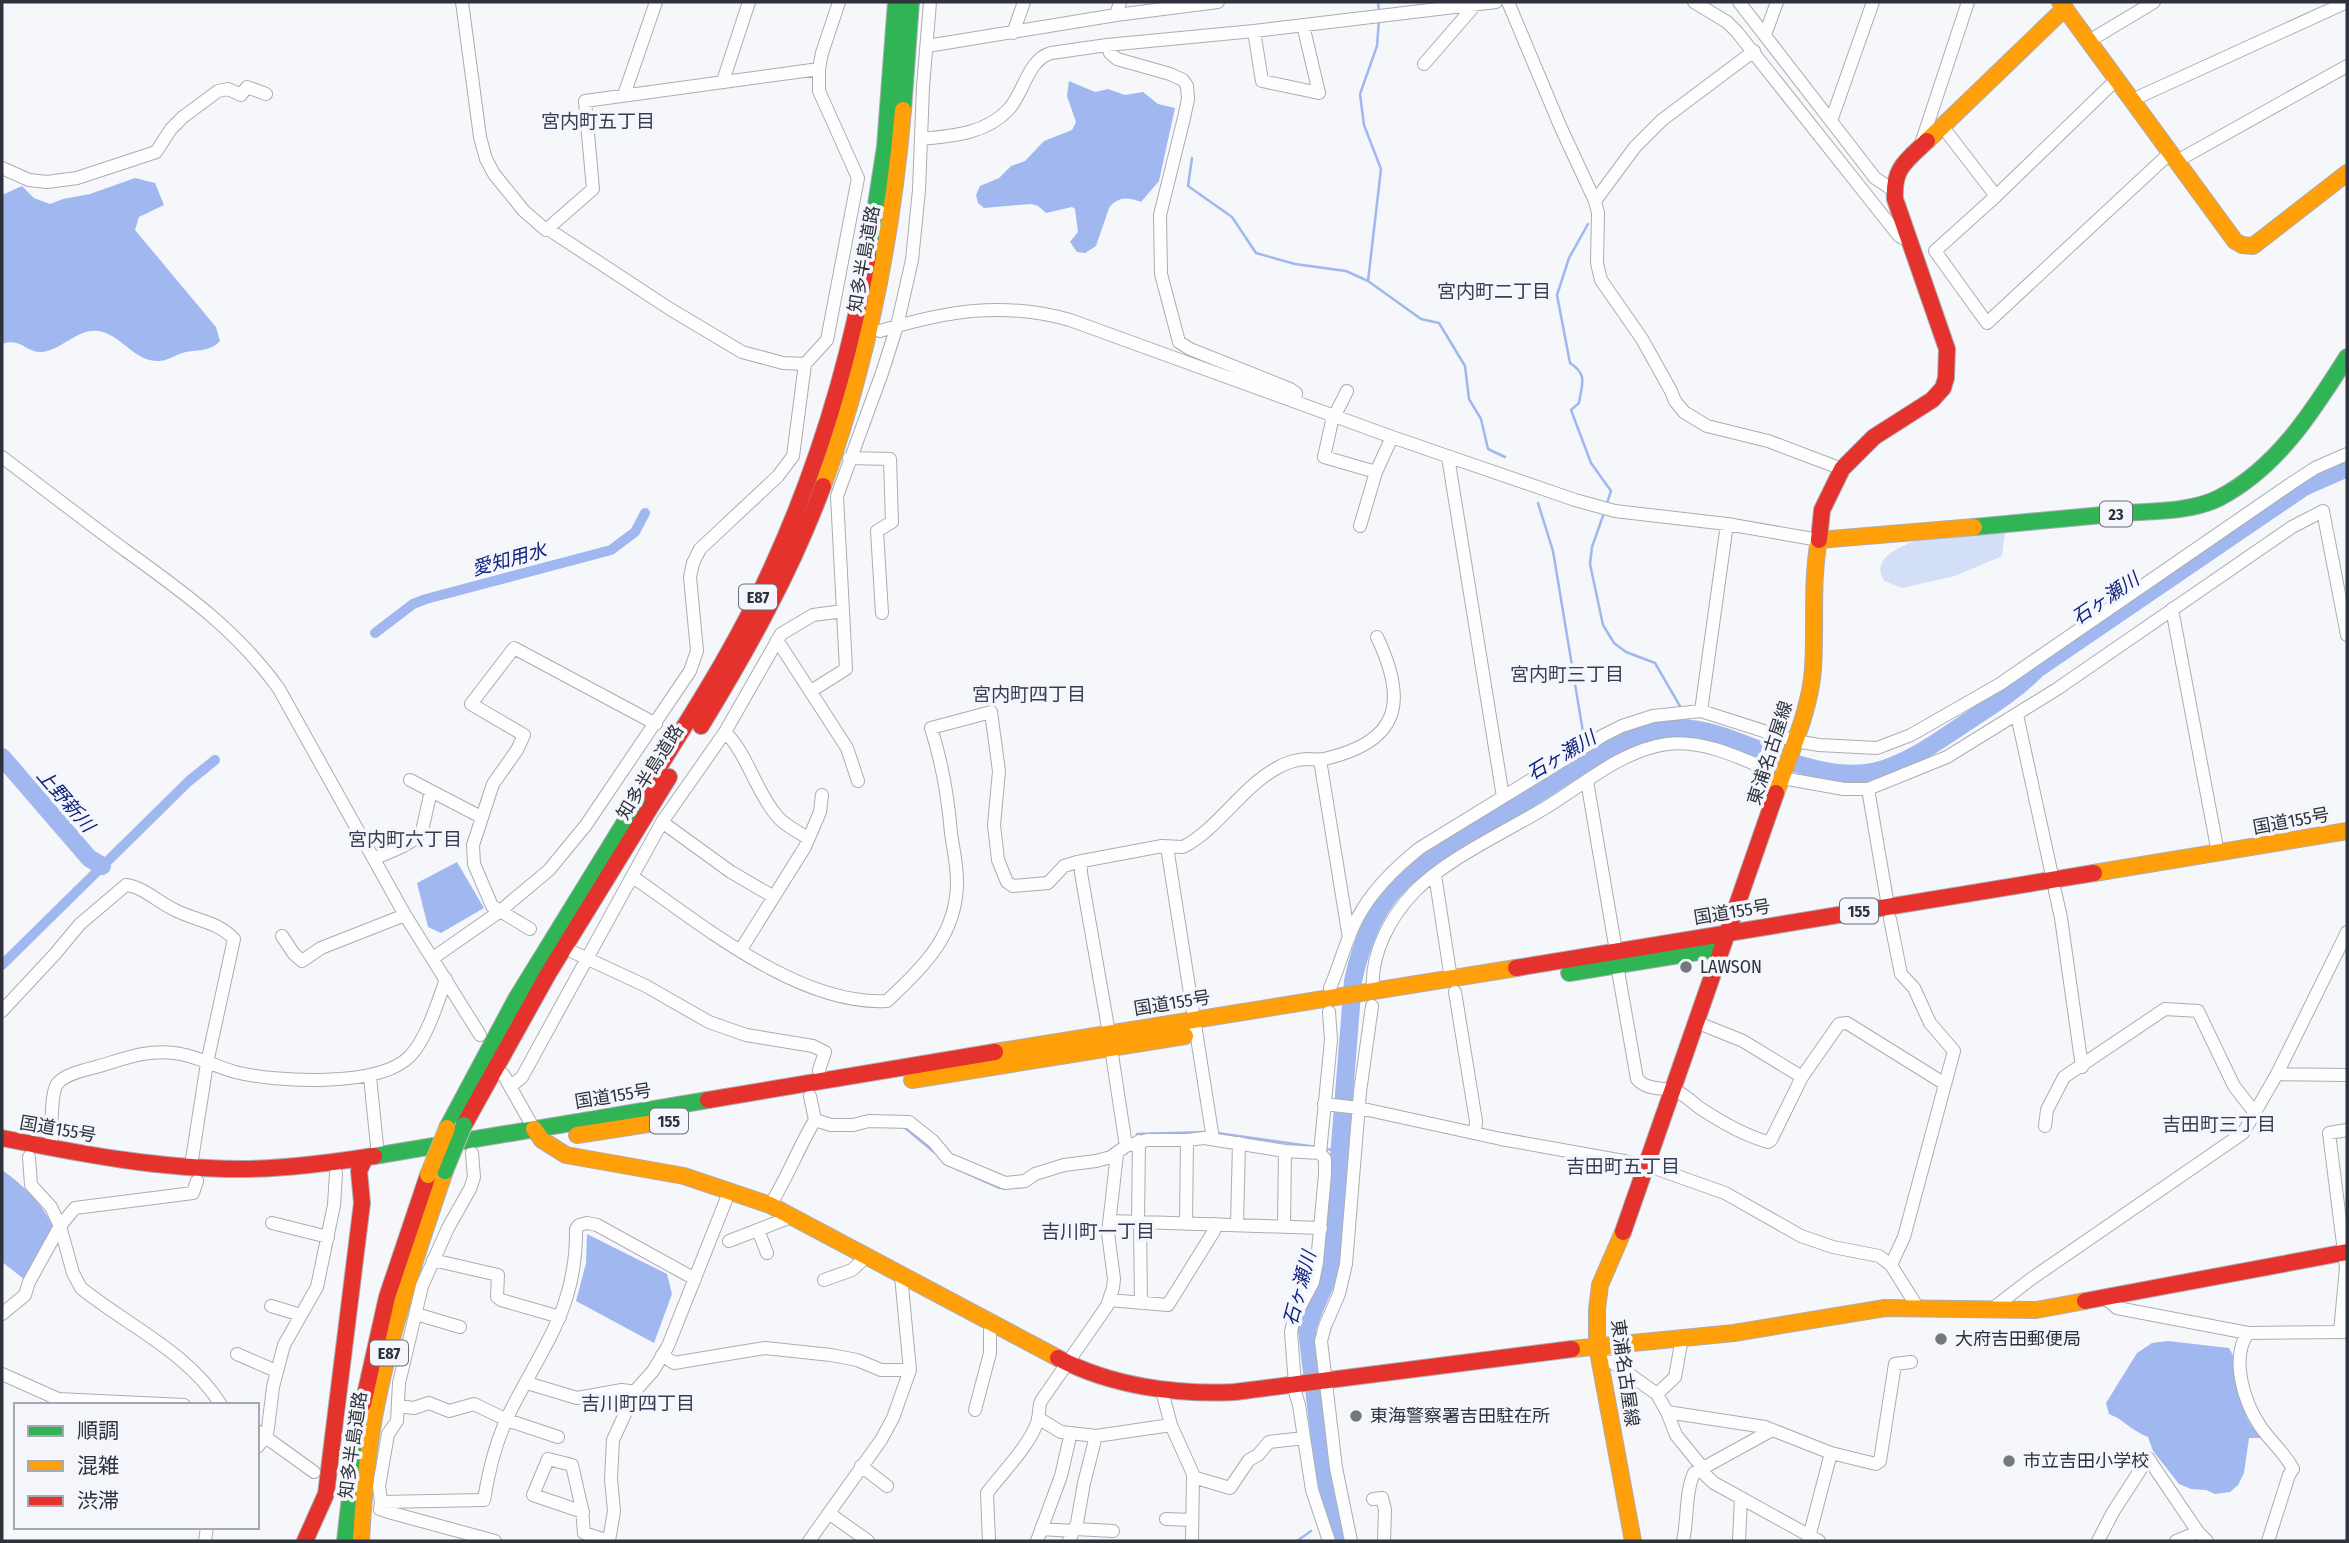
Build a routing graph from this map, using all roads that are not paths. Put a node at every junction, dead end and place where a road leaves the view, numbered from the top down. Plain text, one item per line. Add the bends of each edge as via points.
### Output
1 (462, 2) edge
2 (656, 2) edge
3 (749, 2) edge
4 (839, 2) edge
5 (896, 2) edge
6 (911, 2) edge
7 (930, 2) edge
8 (1024, 2) edge
9 (1120, 2) edge
10 (1212, 2) edge
11 (1218, 2) edge
12 (1496, 2) edge
13 (1508, 2) edge
14 (1694, 2) edge
15 (1739, 2) edge
16 (1777, 2) edge
17 (1873, 2) edge
18 (1968, 2) edge
19 (2154, 2) edge
20 (2347, 2) edge
21 (1476, 4) junction
22 (2063, 5) edge
23 (1116, 15) junction
24 (1303, 25) junction
25 (1254, 31) junction
26 (1013, 33) junction
27 (1765, 36) junction
28 (2089, 41) junction
29 (1107, 45) junction
30 (927, 46) junction
31 (1754, 51) junction
32 (1424, 64) dead end
33 (2347, 66) edge
34 (819, 69) junction
35 (2117, 79) junction
36 (723, 81) junction
37 (266, 94) dead end
38 (624, 95) junction
39 (2132, 100) junction
40 (1831, 121) junction
41 (1942, 126) junction
42 (921, 139) junction
43 (1920, 147) junction
44 (2174, 157) junction
45 (2, 168) edge
46 (2347, 173) edge
47 (906, 188) dead end
48 (919, 190) junction
49 (1893, 190) junction
50 (1996, 196) junction
51 (1595, 201) junction
52 (548, 229) junction
53 (1909, 242) junction
54 (897, 326) junction
55 (880, 331) dead end
56 (827, 340) junction
57 (841, 340) dead end
58 (2347, 357) edge
59 (806, 364) junction
60 (1347, 391) dead end
61 (1295, 401) junction
62 (1335, 416) junction
63 (1392, 437) junction
64 (2347, 454) edge
65 (2, 457) edge
66 (1448, 457) junction
67 (849, 458) junction
68 (1842, 469) junction
69 (1376, 472) junction
70 (1727, 524) junction
71 (1360, 526) dead end
72 (1819, 540) junction
73 (2172, 610) junction
74 (843, 611) junction
75 (882, 613) dead end
76 (2347, 635) edge
77 (1377, 637) dead end
78 (777, 640) junction
79 (811, 691) junction
80 (1701, 711) junction
81 (2017, 715) junction
82 (656, 724) junction
83 (724, 732) junction
84 (1795, 743) junction
85 (1320, 760) junction
86 (1764, 768) dead end
87 (1783, 777) junction
88 (410, 780) dead end
89 (858, 781) dead end
90 (1587, 781) junction
91 (1868, 789) junction
92 (431, 790) junction
93 (822, 795) dead end
94 (1503, 797) junction
95 (481, 817) junction
96 (662, 822) junction
97 (2347, 831) edge
98 (808, 838) junction
99 (2347, 846) edge
100 (1167, 847) junction
101 (2218, 853) junction
102 (374, 859) junction
103 (1081, 861) junction
104 (1435, 875) junction
105 (633, 877) junction
106 (2054, 886) junction
107 (774, 897) junction
108 (499, 912) junction
109 (1889, 913) junction
110 (405, 915) junction
111 (530, 929) dead end
112 (2347, 932) edge
113 (282, 936) dead end
114 (1349, 938) junction
115 (1725, 940) junction
116 (740, 951) junction
117 (573, 952) dead end
118 (433, 958) junction
119 (1616, 958) junction
120 (587, 961) junction
121 (446, 979) junction
122 (1453, 985) junction
123 (1372, 998) junction
124 (1332, 1005) junction
125 (2, 1011) edge
126 (1696, 1022) junction
127 (1196, 1027) junction
128 (480, 1035) dead end
129 (1110, 1041) junction
130 (207, 1063) junction
131 (2082, 1067) junction
132 (503, 1074) dead end
133 (2277, 1074) junction
134 (2347, 1075) edge
135 (370, 1077) junction
136 (1802, 1077) junction
137 (821, 1080) junction
138 (1945, 1084) junction
139 (511, 1086) junction
140 (1671, 1091) junction
141 (810, 1096) junction
142 (1324, 1104) junction
143 (1359, 1108) junction
144 (2255, 1113) junction
145 (815, 1120) junction
146 (2045, 1126) dead end
147 (2347, 1130) edge
148 (1475, 1133) junction
149 (538, 1135) junction
150 (2, 1139) edge
151 (1213, 1139) junction
152 (1187, 1140) junction
153 (1139, 1141) junction
154 (1239, 1143) junction
155 (51, 1147) junction
156 (1122, 1150) junction
157 (1285, 1151) junction
158 (2, 1152) edge
159 (472, 1153) junction
160 (1320, 1153) junction
161 (29, 1157) junction
162 (368, 1164) junction
163 (1646, 1165) junction
164 (194, 1173) junction
165 (336, 1173) junction
166 (730, 1190) junction
167 (769, 1205) junction
168 (789, 1213) junction
169 (1110, 1221) junction
170 (1139, 1222) junction
171 (272, 1223) dead end
172 (1186, 1223) junction
173 (1215, 1224) junction
174 (1237, 1225) junction
175 (60, 1226) junction
176 (1284, 1226) junction
177 (1321, 1228) junction
178 (758, 1230) junction
179 (328, 1237) junction
180 (729, 1241) dead end
181 (2345, 1252) edge
182 (767, 1253) dead end
183 (867, 1256) junction
184 (433, 1260) junction
185 (1891, 1265) junction
186 (901, 1276) junction
187 (695, 1279) junction
188 (824, 1280) dead end
189 (2105, 1298) junction
190 (1110, 1300) junction
191 (1141, 1303) junction
192 (271, 1306) dead end
193 (1918, 1308) junction
194 (1992, 1310) junction
195 (2, 1314) edge
196 (416, 1314) junction
197 (301, 1315) junction
198 (559, 1317) junction
199 (993, 1324) junction
200 (460, 1327) dead end
201 (2344, 1332) edge
202 (2248, 1333) junction
203 (1682, 1338) junction
204 (237, 1354) dead end
205 (1599, 1354) junction
206 (662, 1356) junction
207 (1911, 1362) dead end
208 (1069, 1363) junction
209 (910, 1370) junction
210 (276, 1371) junction
211 (2, 1374) edge
212 (1326, 1381) junction
213 (527, 1383) junction
214 (1294, 1385) junction
215 (1162, 1391) junction
216 (635, 1392) junction
217 (1657, 1394) junction
218 (142, 1403) edge
219 (220, 1403) edge
220 (398, 1406) junction
221 (975, 1410) dead end
222 (1667, 1412) junction
223 (1038, 1418) junction
224 (507, 1420) junction
225 (1171, 1425) junction
226 (1772, 1430) junction
227 (1096, 1436) junction
228 (558, 1437) dead end
229 (1304, 1438) junction
230 (260, 1439) edge
231 (1069, 1441) dead end
232 (1831, 1453) junction
233 (861, 1466) junction
234 (1701, 1468) junction
235 (314, 1472) dead end
236 (366, 1475) junction
237 (1193, 1478) junction
238 (887, 1486) dead end
239 (1741, 1498) junction
240 (1373, 1499) dead end
241 (380, 1502) junction
242 (347, 1511) junction
243 (583, 1512) junction
244 (830, 1514) junction
245 (1166, 1519) dead end
246 (1192, 1520) junction
247 (1113, 1531) dead end
248 (1072, 1534) edge
249 (1039, 1535) edge
250 (1090, 1536) edge
251 (2203, 1537) edge
252 (1811, 1539) edge
253 (305, 1541) edge
254 (322, 1541) edge
255 (339, 1541) edge
256 (345, 1541) edge
257 (361, 1541) edge
258 (369, 1541) edge
259 (495, 1541) edge
260 (608, 1541) edge
261 (809, 1541) edge
262 (869, 1541) edge
263 (989, 1541) edge
264 (1192, 1541) edge
265 (1329, 1541) edge
266 (1352, 1541) edge
267 (1384, 1541) edge
268 (1633, 1541) edge
269 (1683, 1541) edge
270 (1739, 1541) edge
271 (2098, 1541) edge
272 (2176, 1541) edge
273 (2268, 1541) edge

1 - 52 street via 486,159 524,211
2 - 38 street
3 - 36 street
4 - 34 street
5 - 242 main road, 知多半島道路 / E87, bridge via 885,143 857,324 798,510 746,621 541,955 447,1128 403,1243 371,1362
6 - 236 main road, 知多半島道路 / E87, bridge via 899,159 882,276 856,388 812,515 760,626 548,974 464,1125 418,1247 396,1324
7 - 30 street
8 - 26 street
9 - 23 street
10 - 11 street
10 - 23 street
12 - 21 street
13 - 51 street
14 - 31 street via 1727,22
15 - 27 street
16 - 27 street
17 - 40 street
18 - 43 street
19 - 28 street
20 - 39 street
21 - 24 street
21 - 32 street
22 - 28 main road
22 - 41 main road
23 - 26 street
24 - 25 street
24 - 25 street via 1319,93 1262,81
25 - 29 street
26 - 30 street
27 - 40 street
28 - 35 main road
29 - 42 street via 1045,55 1010,108 998,118 970,132
29 - 61 street via 1117,59 1170,74 1187,86 1188,99 1160,215 1161,274 1179,342 1290,389 1296,393
30 - 42 street
31 - 51 street via 1662,120 1635,147
31 - 53 street via 1899,236
33 - 44 street
34 - 36 street
34 - 56 street via 819,91 864,184
35 - 39 main road
35 - 50 street
36 - 38 street
37 - 45 street via 247,87 241,95 228,89 218,91 170,129 156,152 77,178 29,180
38 - 52 street via 585,101 593,189
39 - 44 main road
40 - 49 street via 1875,178
41 - 43 main road
41 - 50 street
42 - 48 street
43 - 49 main road via 1899,168
44 - 46 main road via 2235,242 2242,245 2253,246
44 - 50 street via 1987,323 1935,251
47 - 48 street
48 - 54 street via 912,260
49 - 53 main road, 東浦名古屋線
51 - 68 street via 1601,280 1684,412 1707,426
52 - 59 street via 742,352
53 - 68 main road, 東浦名古屋線 via 1947,349 1943,388 1933,400 1874,438
54 - 55 street
54 - 61 street via 981,309 1045,313
54 - 67 street
56 - 57 street
56 - 59 street
58 - 72 main road, 23 via 2277,454 2260,472 2215,500 2164,510
59 - 82 street via 793,456 778,476 699,549 693,563 690,577 697,651 690,671
60 - 62 street
61 - 62 street
62 - 63 street
62 - 69 street via 1324,457
63 - 66 street
63 - 69 street
64 - 84 street via 2315,468 2000,684 1911,735 1877,748
65 - 102 street via 207,610 246,647 279,689
66 - 70 street via 1615,511
66 - 94 street
67 - 74 street via 837,496
67 - 75 street via 890,459 892,522 877,531
68 - 72 main road, 東浦名古屋線 via 1822,510
69 - 71 street
70 - 72 street
70 - 80 street
72 - 84 main road, 東浦名古屋線 via 1813,671
73 - 76 street via 2291,527 2323,511
73 - 81 street
73 - 101 street
74 - 78 street via 813,615
74 - 79 street via 846,669
77 - 85 street via 1395,685 1387,728 1354,748
78 - 79 street
78 - 83 street
79 - 89 street via 847,748
80 - 84 street
80 - 94 street via 1653,716 1622,726
81 - 91 street via 1947,757
81 - 106 street
82 - 95 street via 514,648 471,704 524,735 493,784
82 - 108 street via 549,870
83 - 96 street
83 - 98 street via 778,818
84 - 87 main road, 東浦名古屋線
85 - 100 street via 1306,758 1275,769 1188,844
85 - 114 street
86 - 90 street via 1706,747 1669,744 1633,755
87 - 91 street
87 - 115 main road, 東浦名古屋線
88 - 92 street
90 - 104 street
90 - 119 street
91 - 109 street
92 - 95 street
92 - 102 street via 419,836
93 - 98 street
94 - 114 street via 1402,862 1367,903
95 - 108 street via 473,845 474,864
96 - 105 street
96 - 107 street
97 - 101 main road, 国道155号 / 155
98 - 107 street
99 - 106 main road, 国道155号 / 155
100 - 103 street
100 - 127 street
101 - 106 main road, 国道155号 / 155
102 - 110 street
103 - 116 street via 1064,866 1048,883 1013,886 1007,882 998,860 994,825 999,781 991,712 931,728 948,804 957,879 955,909 945,936 920,971 887,1001 867,1002 802,985
103 - 129 street
104 - 122 street
104 - 123 street via 1410,896 1385,932
105 - 116 street
105 - 120 street
106 - 109 main road, 国道155号 / 155
106 - 131 street
107 - 116 street
108 - 111 street
108 - 118 street
109 - 115 main road, 国道155号 / 155
109 - 138 street via 1900,974 1914,988 1930,1023 1954,1051
110 - 113 street via 321,948 302,961
110 - 118 street
112 - 133 street
114 - 124 street via 1330,988
115 - 119 main road, 国道155号 / 155
115 - 126 main road, 東浦名古屋線
117 - 120 street
118 - 121 street
119 - 122 main road, 国道155号 / 155
119 - 140 street via 1637,1079
120 - 137 street via 646,986 709,1022 825,1052
120 - 139 street via 522,1077
121 - 128 street
121 - 135 street via 411,1056
122 - 123 main road, 国道155号 / 155
122 - 148 street
123 - 124 main road, 国道155号 / 155
123 - 143 street
124 - 127 main road, 国道155号 / 155
124 - 142 street
125 - 130 street via 80,924 130,885 173,910 210,922 234,939
126 - 136 street via 1743,1041
126 - 140 main road, 東浦名古屋線
127 - 129 main road, 国道155号 / 155
127 - 151 street
129 - 137 main road, 国道155号 / 155
129 - 141 main road, 国道155号 / 155
129 - 156 street
130 - 135 street via 248,1075 291,1079
130 - 155 street via 184,1054 157,1052 68,1076 56,1085 54,1093
130 - 164 street
131 - 144 street via 2165,1009 2198,1011 2234,1086
131 - 146 street via 2064,1077 2047,1110
132 - 139 street
133 - 134 street
133 - 144 street
135 - 162 street
136 - 138 street via 1839,1024 1847,1023
136 - 140 street via 1768,1142 1748,1137
137 - 149 main road, 国道155号 / 155
138 - 185 street via 1904,1237
139 - 149 street
140 - 163 main road, 東浦名古屋線
141 - 145 street
141 - 149 main road, 国道155号 / 155
142 - 143 street
142 - 160 street
143 - 148 street
143 - 212 street via 1345,1271 1321,1340
144 - 194 street via 2243,1133
145 - 156 street via 831,1125 909,1122 948,1159 1005,1183 1025,1181 1056,1167 1096,1161
145 - 167 street
147 - 181 street via 2329,1133
148 - 163 street
149 - 159 main road, 国道155号 / 155
149 - 162 main road, 国道155号 / 155
149 - 166 main road via 566,1155 664,1172
150 - 155 main road, 国道155号 / 155
151 - 152 street
151 - 154 street
152 - 153 street
152 - 172 street
153 - 156 street
153 - 170 street
154 - 157 street
154 - 174 street
155 - 164 main road, 国道155号 / 155
156 - 169 street
157 - 160 street
157 - 176 street
158 - 161 main road, 国道155号 / 155
159 - 162 main road, 国道155号 / 155
159 - 184 street via 470,1189
160 - 177 street via 1326,1165
161 - 164 main road, 国道155号 / 155 via 118,1171
161 - 175 street via 31,1185 51,1207
162 - 164 main road, 国道155号 / 155
162 - 165 main road, 国道155号 / 155
162 - 253 main road via 326,1494
162 - 254 main road via 371,1197 350,1378
163 - 185 street via 1725,1192 1801,1236 1833,1248 1879,1256
163 - 205 main road, 東浦名古屋線 via 1600,1285
164 - 165 main road, 国道155号 / 155 via 274,1180
164 - 175 street via 193,1193 75,1208
165 - 179 street
166 - 167 main road
166 - 187 street
167 - 168 main road
168 - 178 street via 786,1219
168 - 183 main road
169 - 170 street
169 - 190 street via 1114,1279
170 - 172 street
170 - 191 street
171 - 179 street
172 - 173 street
173 - 174 street
173 - 191 street via 1168,1305
174 - 176 street
175 - 195 street via 25,1295
175 - 219 street via 81,1288 191,1367
176 - 177 street
177 - 214 street via 1312,1282 1292,1324
178 - 180 street
178 - 182 street
179 - 197 street via 317,1287
181 - 189 main road
181 - 201 street
183 - 186 main road
183 - 188 street via 852,1270
184 - 196 street
184 - 198 street via 498,1275 497,1297 501,1300
185 - 193 street
186 - 199 main road
186 - 209 street
187 - 198 street via 597,1225 579,1225 568,1298
187 - 206 street
189 - 194 main road via 2036,1310
189 - 202 street via 2117,1308
190 - 191 street
190 - 208 street
192 - 197 street
193 - 194 main road
193 - 203 main road via 1885,1308
196 - 200 street
196 - 220 street via 404,1353
197 - 210 street
198 - 213 street
199 - 208 main road
199 - 221 street
201 - 202 street
202 - 273 street via 2241,1342 2240,1362 2248,1399 2260,1425 2293,1469
203 - 205 main road
203 - 217 street via 1675,1377
204 - 210 street
205 - 212 main road
205 - 217 street
205 - 268 main road, 東浦名古屋線
206 - 209 street via 674,1363 765,1348 857,1360 881,1370
206 - 216 street
207 - 232 street via 1895,1364 1880,1461 1876,1464
208 - 215 main road
208 - 223 street via 1041,1401
209 - 233 street via 893,1418
210 - 230 street
211 - 218 street via 58,1399
212 - 214 main road
212 - 266 street via 1336,1468
213 - 216 street via 578,1398
213 - 224 street
214 - 215 main road via 1214,1393
214 - 229 street
215 - 225 street
216 - 260 street via 613,1440 614,1511
217 - 222 street
220 - 224 street via 414,1408 429,1403 449,1411 474,1404
220 - 241 street via 397,1421 388,1434
222 - 226 street
222 - 234 street via 1676,1435
223 - 227 street via 1062,1432
223 - 263 street via 987,1493
224 - 228 street
224 - 241 street via 490,1461 484,1500
225 - 227 street
225 - 237 street
226 - 232 street
226 - 234 street
227 - 248 street
229 - 237 street via 1269,1442 1249,1460 1230,1488
229 - 265 street via 1312,1490
230 - 235 street
231 - 249 street
232 - 252 street
233 - 238 street
233 - 244 street
234 - 239 street via 1714,1483
234 - 269 street via 1691,1480
236 - 257 main road, 知多半島道路 / E87
236 - 258 main road via 372,1496
237 - 246 street
239 - 252 street
239 - 270 street
240 - 267 street via 1382,1498
241 - 259 street via 380,1509
242 - 255 main road
242 - 256 main road, 知多半島道路 / E87
243 - 243 street via 572,1465 548,1459 533,1495
243 - 260 street via 584,1533
244 - 261 street
244 - 262 street
245 - 246 street
246 - 264 street
247 - 250 street
248 - 249 street
248 - 250 street
251 - 271 street via 2148,1458
251 - 272 street

